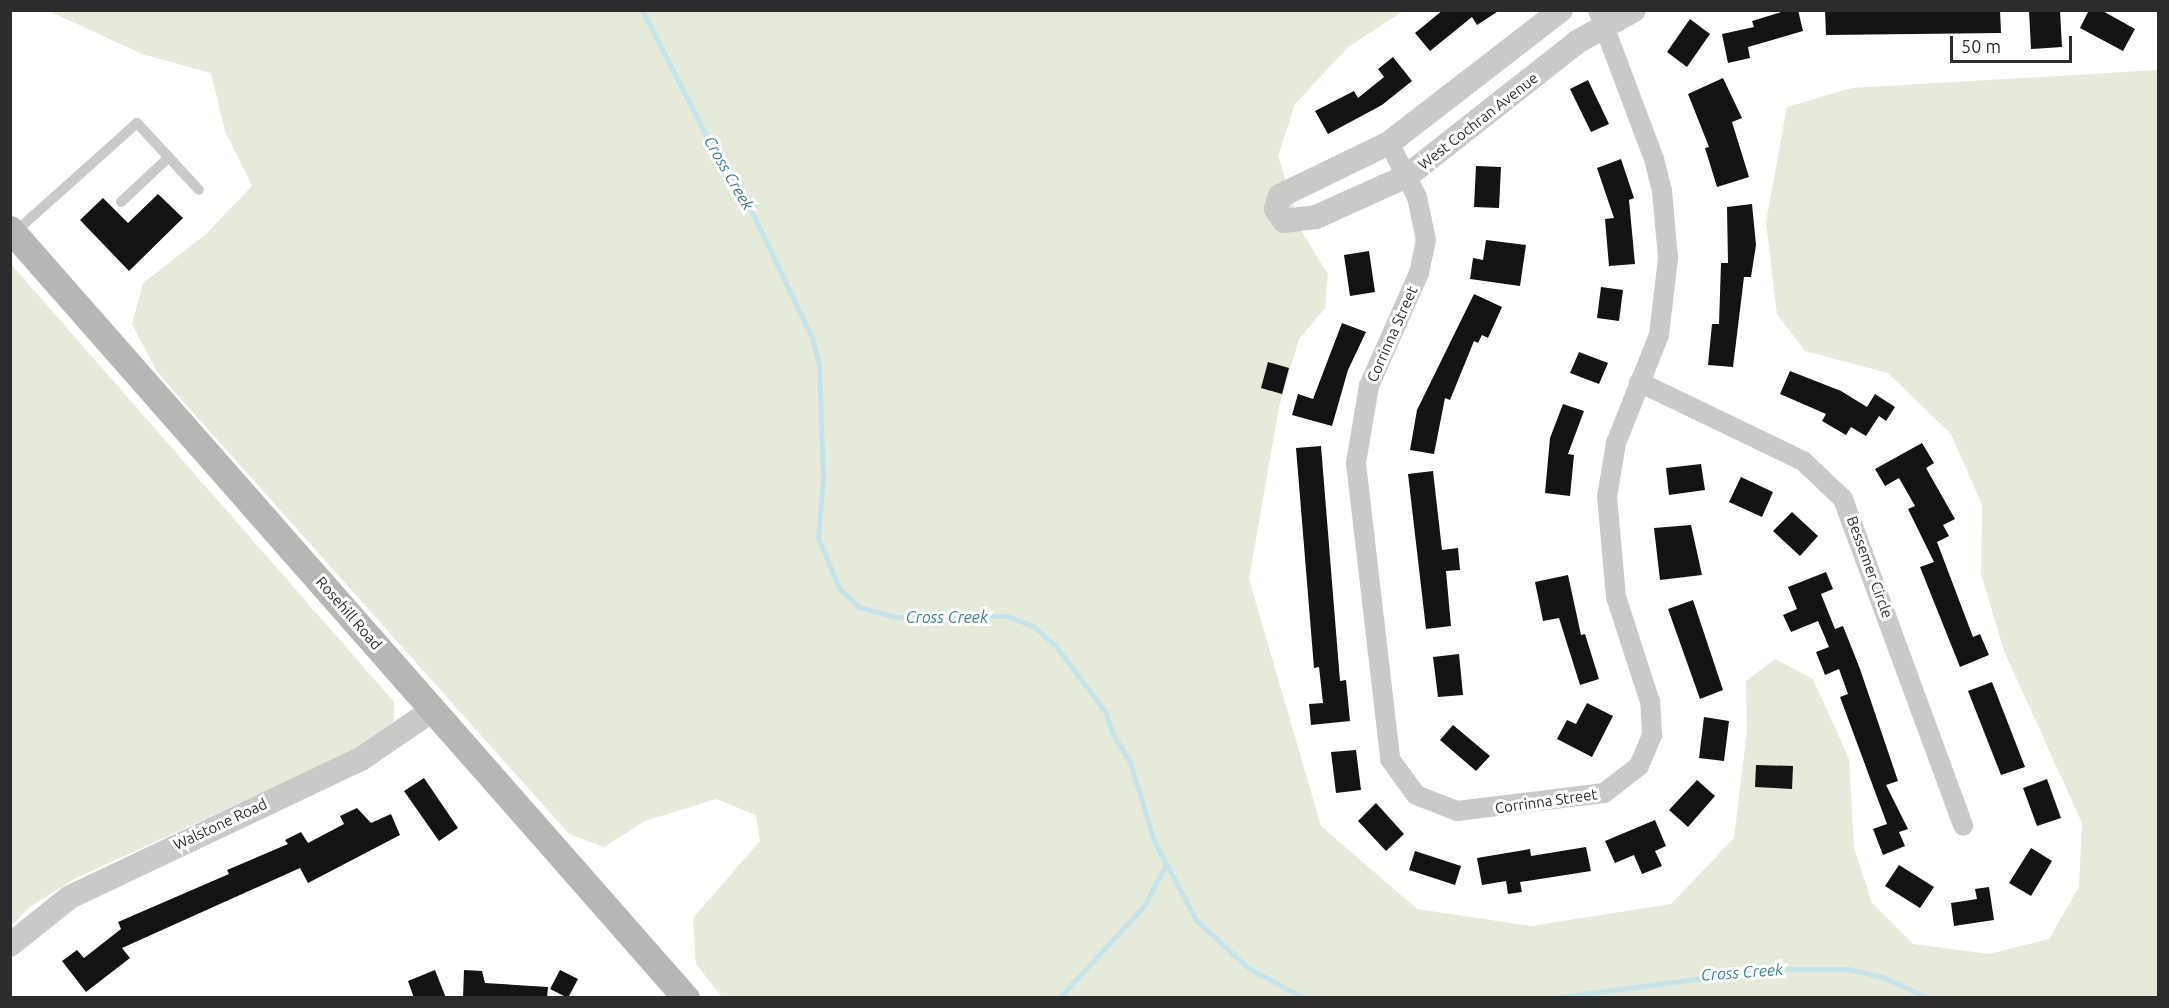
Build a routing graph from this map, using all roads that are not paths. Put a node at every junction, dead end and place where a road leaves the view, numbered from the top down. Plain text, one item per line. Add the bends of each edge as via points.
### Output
1 (1561, 10) edge
2 (1634, 10) edge
3 (1601, 18) edge
4 (1389, 143) junction
5 (169, 157) junction
6 (1407, 176) junction
7 (199, 190) dead end
8 (121, 202) dead end
9 (12, 231) edge
10 (1639, 382) junction
11 (434, 709) junction
12 (1964, 826) dead end
13 (10, 945) edge
14 (686, 998) edge

1 - 4 street, West Cochran Avenue
2 - 3 street, West Cochran Avenue
3 - 6 street, West Cochran Avenue
3 - 10 street, Corrinna Street via 1654,159 1667,224 1661,324
4 - 6 street, Corrinna Street
4 - 6 street, West Cochran Avenue via 1280,196 1276,209 1284,221 1316,217
5 - 7 lane
5 - 8 lane
5 - 9 lane via 137,123
6 - 10 street, Corrinna Street via 1424,218 1422,262 1369,386 1356,463 1390,759 1408,787 1435,806 1468,812 1593,796 1624,782 1645,756 1653,713 1616,597 1607,531 1616,442
9 - 11 main road, Rosehill Road
10 - 12 street, Bessemer Circle via 1803,461 1843,499
11 - 13 street, Walstone Road via 361,759 70,897
11 - 14 main road, Rosehill Road

